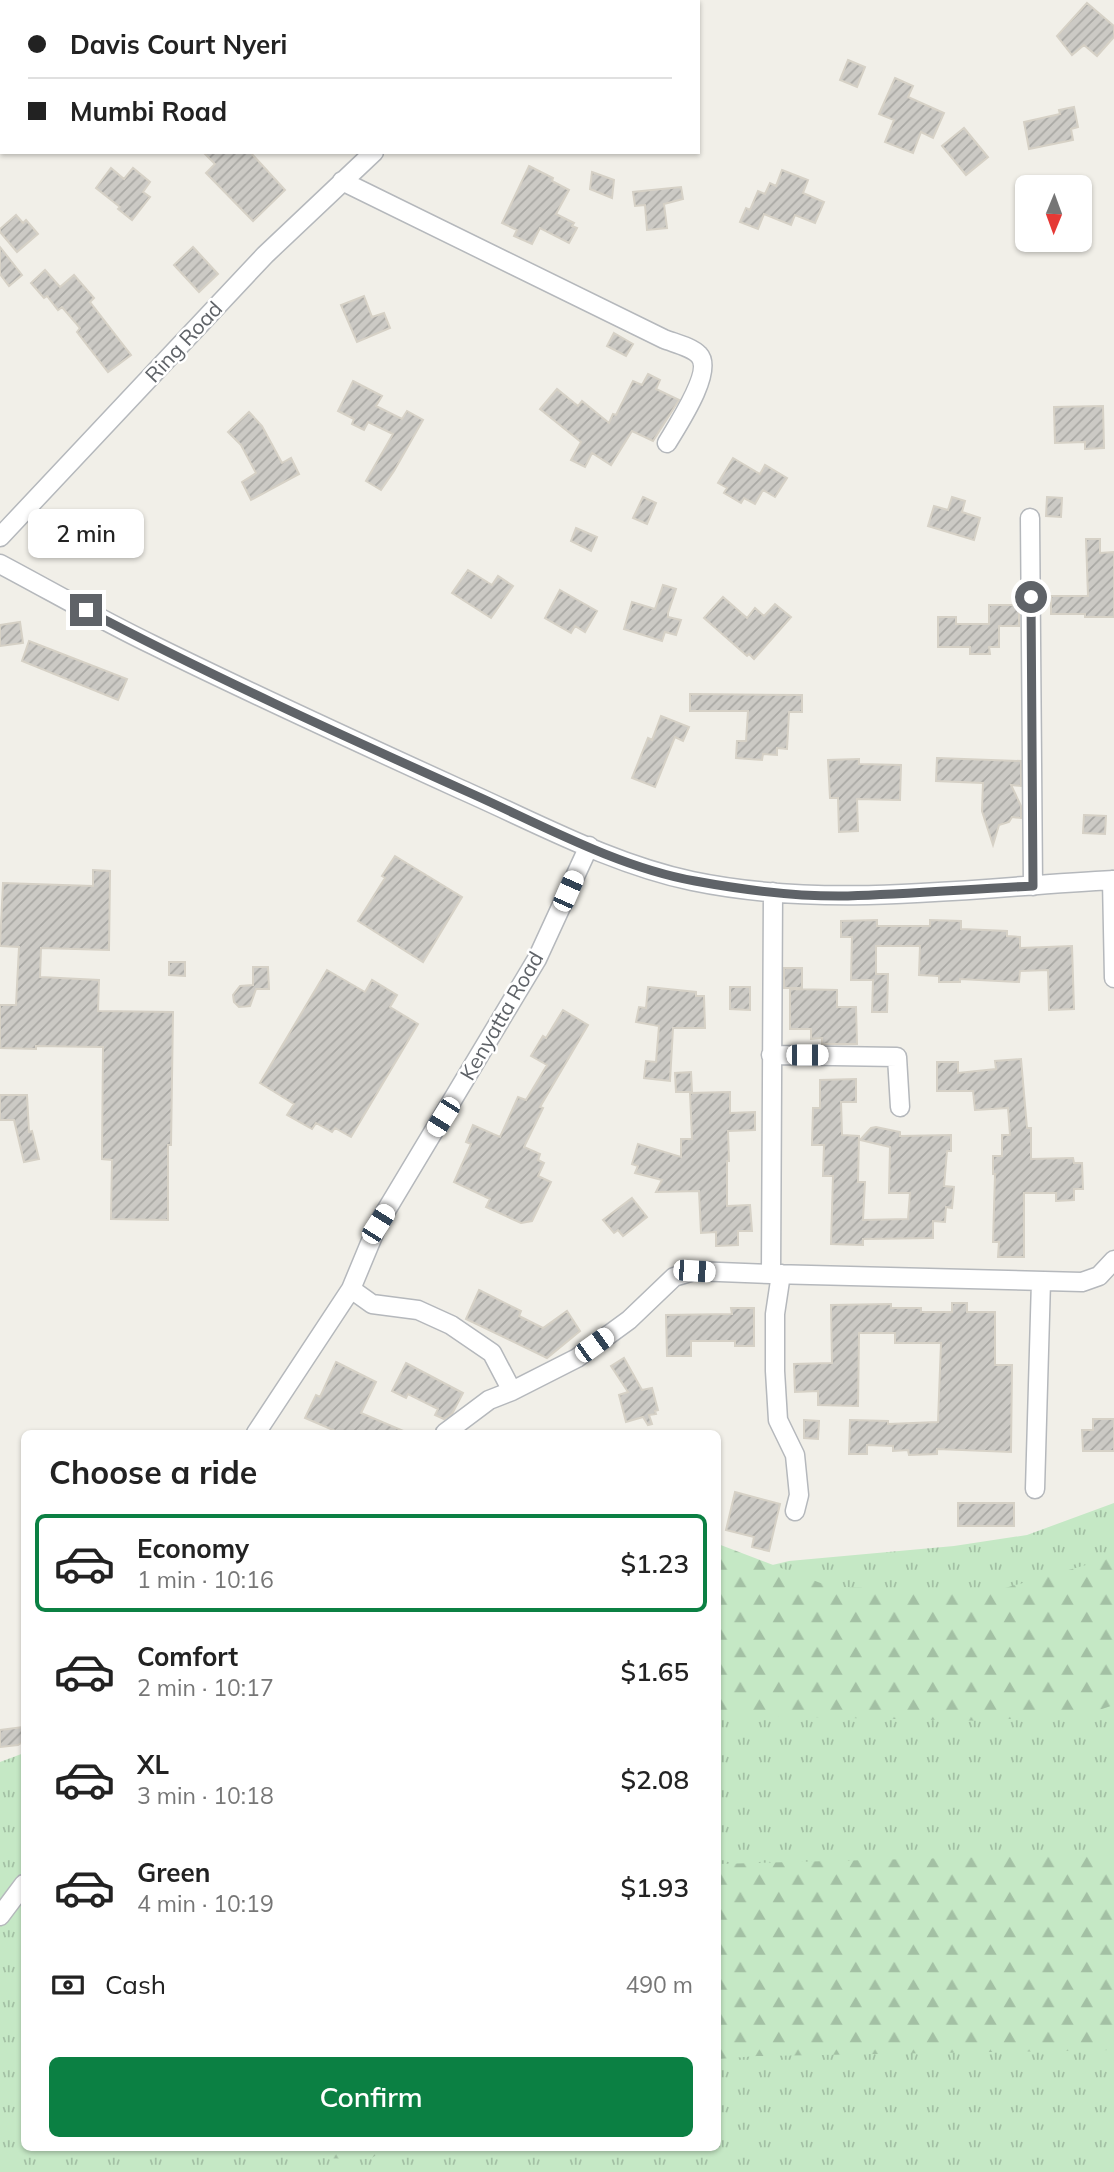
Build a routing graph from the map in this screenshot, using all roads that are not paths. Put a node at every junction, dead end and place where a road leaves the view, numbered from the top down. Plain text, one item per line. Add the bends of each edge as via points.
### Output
1 (372, 154) edge
2 (342, 181) junction
3 (667, 443) dead end
4 (1030, 519) dead end
5 (0, 537) edge
6 (0, 564) edge
7 (589, 846) junction
8 (1113, 880) edge
9 (1033, 886) junction
10 (773, 892) junction
11 (1114, 978) edge
12 (771, 1055) junction
13 (900, 1107) dead end
14 (1114, 1260) edge
15 (776, 1274) junction
16 (1041, 1281) junction
17 (351, 1289) junction
18 (512, 1391) junction
19 (258, 1430) edge
20 (449, 1430) edge
21 (1035, 1489) dead end
22 (795, 1511) dead end
23 (21, 1888) edge
24 (0, 1916) edge

1 - 2 street, Ring Road
2 - 3 street via 698,353 704,363 703,377
2 - 5 street, Ring Road via 265,255
4 - 9 street
6 - 7 street via 174,656
7 - 10 street via 693,881
7 - 17 street, Kenyatta Road via 537,959 378,1224
8 - 9 street
8 - 11 street
9 - 10 street via 845,896
10 - 12 street
12 - 13 street via 897,1057
12 - 15 street
14 - 16 street via 1099,1276 1082,1282
15 - 16 street
15 - 18 street via 694,1271 674,1277 629,1320 577,1358
15 - 22 street via 778,1420 795,1455 799,1495
16 - 21 street
17 - 18 street via 372,1304 418,1310 451,1325 492,1353
17 - 19 street, Kenyatta Road
18 - 20 street via 489,1400
23 - 24 street

